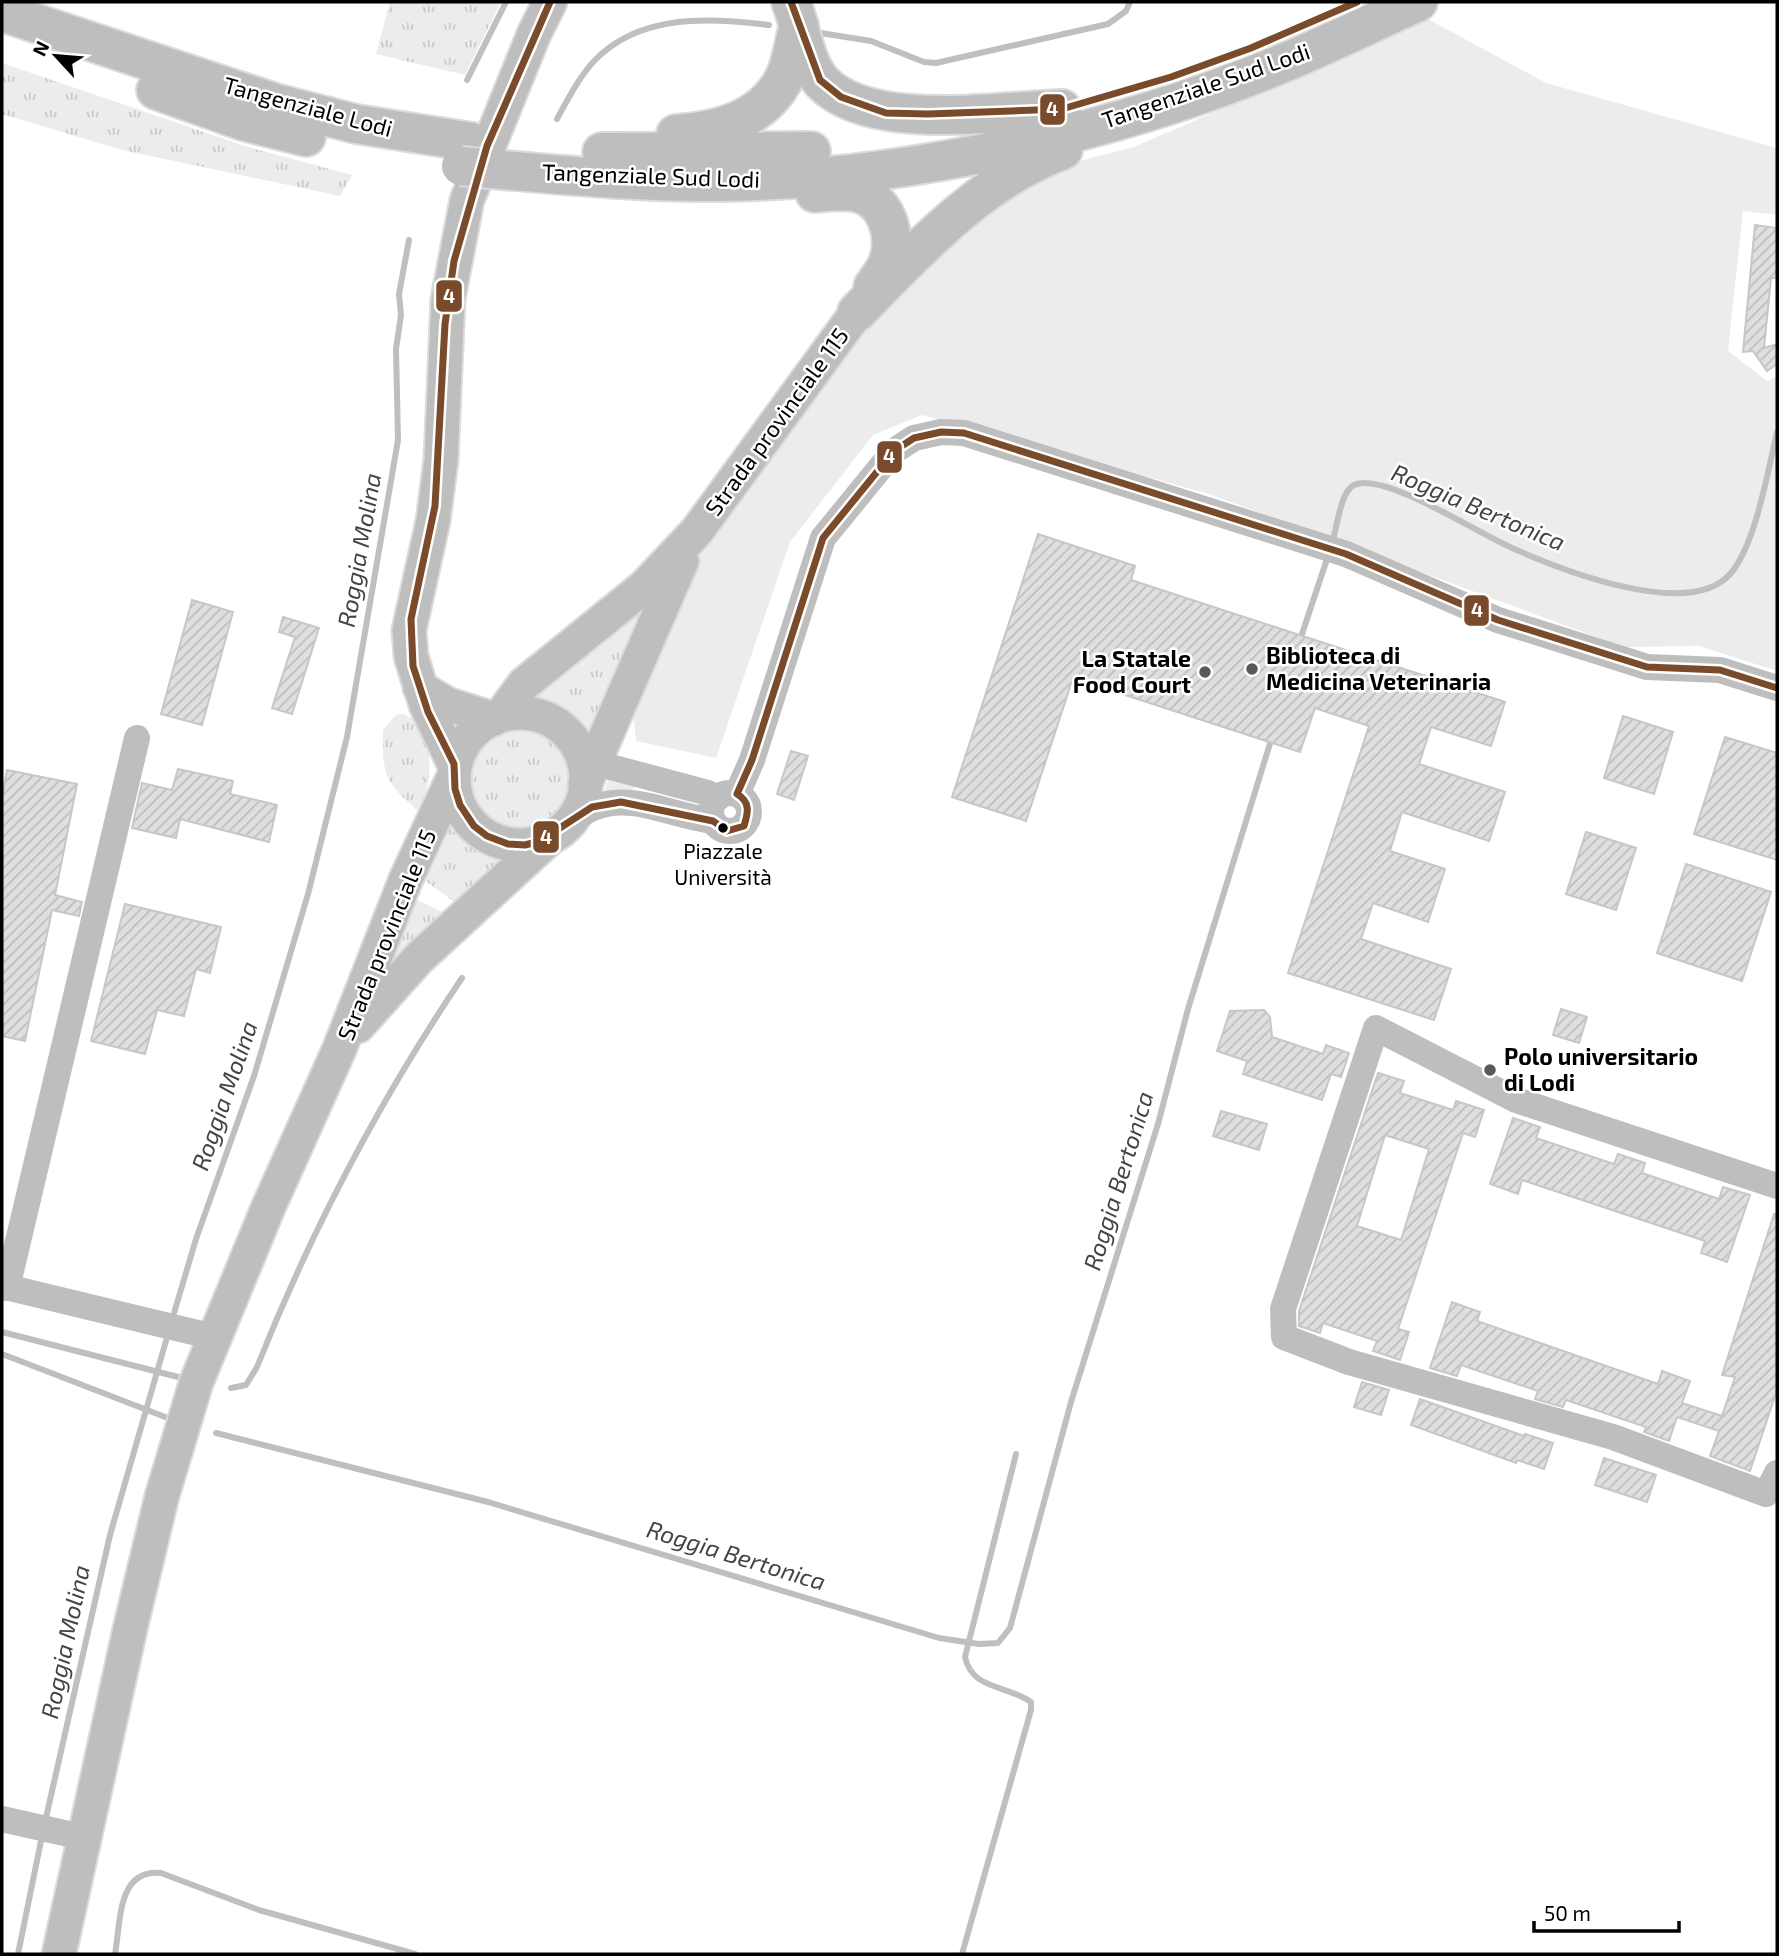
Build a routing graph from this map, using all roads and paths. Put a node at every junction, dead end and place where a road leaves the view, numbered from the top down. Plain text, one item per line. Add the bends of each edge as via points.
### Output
1 (550, 2) edge
2 (1357, 2) edge
3 (1418, 2) edge
4 (2, 12) edge
5 (795, 13) edge
6 (2, 37) edge
7 (1214, 89) junction
8 (1062, 109) junction
9 (591, 152) junction
10 (481, 156) junction
11 (744, 181) junction
12 (857, 312) junction
13 (697, 531) junction
14 (421, 688) junction
15 (1777, 688) edge
16 (498, 717) junction
17 (614, 720) junction
18 (136, 738) dead end
19 (586, 765) junction
20 (454, 772) junction
21 (645, 775) junction
22 (722, 805) junction
23 (560, 830) junction
24 (339, 1050) junction
25 (1777, 1186) edge
26 (4, 1287) edge
27 (214, 1337) junction
28 (1777, 1473) edge
29 (2, 1819) edge
30 (70, 1835) junction
31 (59, 1954) edge

1 - 14 main road via 467,200 447,299 441,460 409,630
2 - 8 highway, Tangenziale Lodi via 1251,48
3 - 7 highway, Tangenziale Sud Lodi via 1292,60
4 - 10 highway, Tangenziale Lodi via 275,103
5 - 8 highway via 820,80 841,97 886,113
5 - 9 highway via 785,76 764,104 736,124 701,132 609,139
6 - 10 highway, Tangenziale Sud Lodi via 243,121 340,145
7 - 11 highway, Tangenziale Sud Lodi via 991,150 875,169
7 - 12 highway via 1151,125 1061,150 1005,178 943,227
8 - 9 highway, Tangenziale Lodi via 924,138 788,153
9 - 10 highway, Tangenziale Lodi
10 - 11 highway, Tangenziale Sud Lodi via 652,180
11 - 12 highway via 786,194 852,191 879,206 892,245 887,265
12 - 13 main road, Strada provinciale 115
13 - 16 main road, Strada provinciale 115 via 644,587 524,684
13 - 17 main road, Strada provinciale 115
14 - 16 main road via 447,704
14 - 20 main road
15 - 22 street via 1720,670 1647,667 1498,620 1346,554 964,433 941,432 914,438 894,451 823,538 752,760
16 - 19 main road via 523,712 562,727
16 - 20 main road via 467,738
17 - 19 main road, Strada provinciale 115
17 - 21 street via 619,748
18 - 26 street
19 - 21 street
19 - 23 main road via 580,805
20 - 23 main road via 457,801 468,821 485,836 507,844 529,844
20 - 24 main road, Strada provinciale 115
21 - 22 street
22 - 23 street via 623,802 593,806
23 - 24 main road, Strada provinciale 115 via 419,958
24 - 27 main road
25 - 28 street via 1516,1100 1376,1028 1283,1309 1284,1337 1349,1362 1613,1437 1766,1494
26 - 27 street
27 - 30 main road via 162,1496
29 - 30 street
30 - 31 main road

